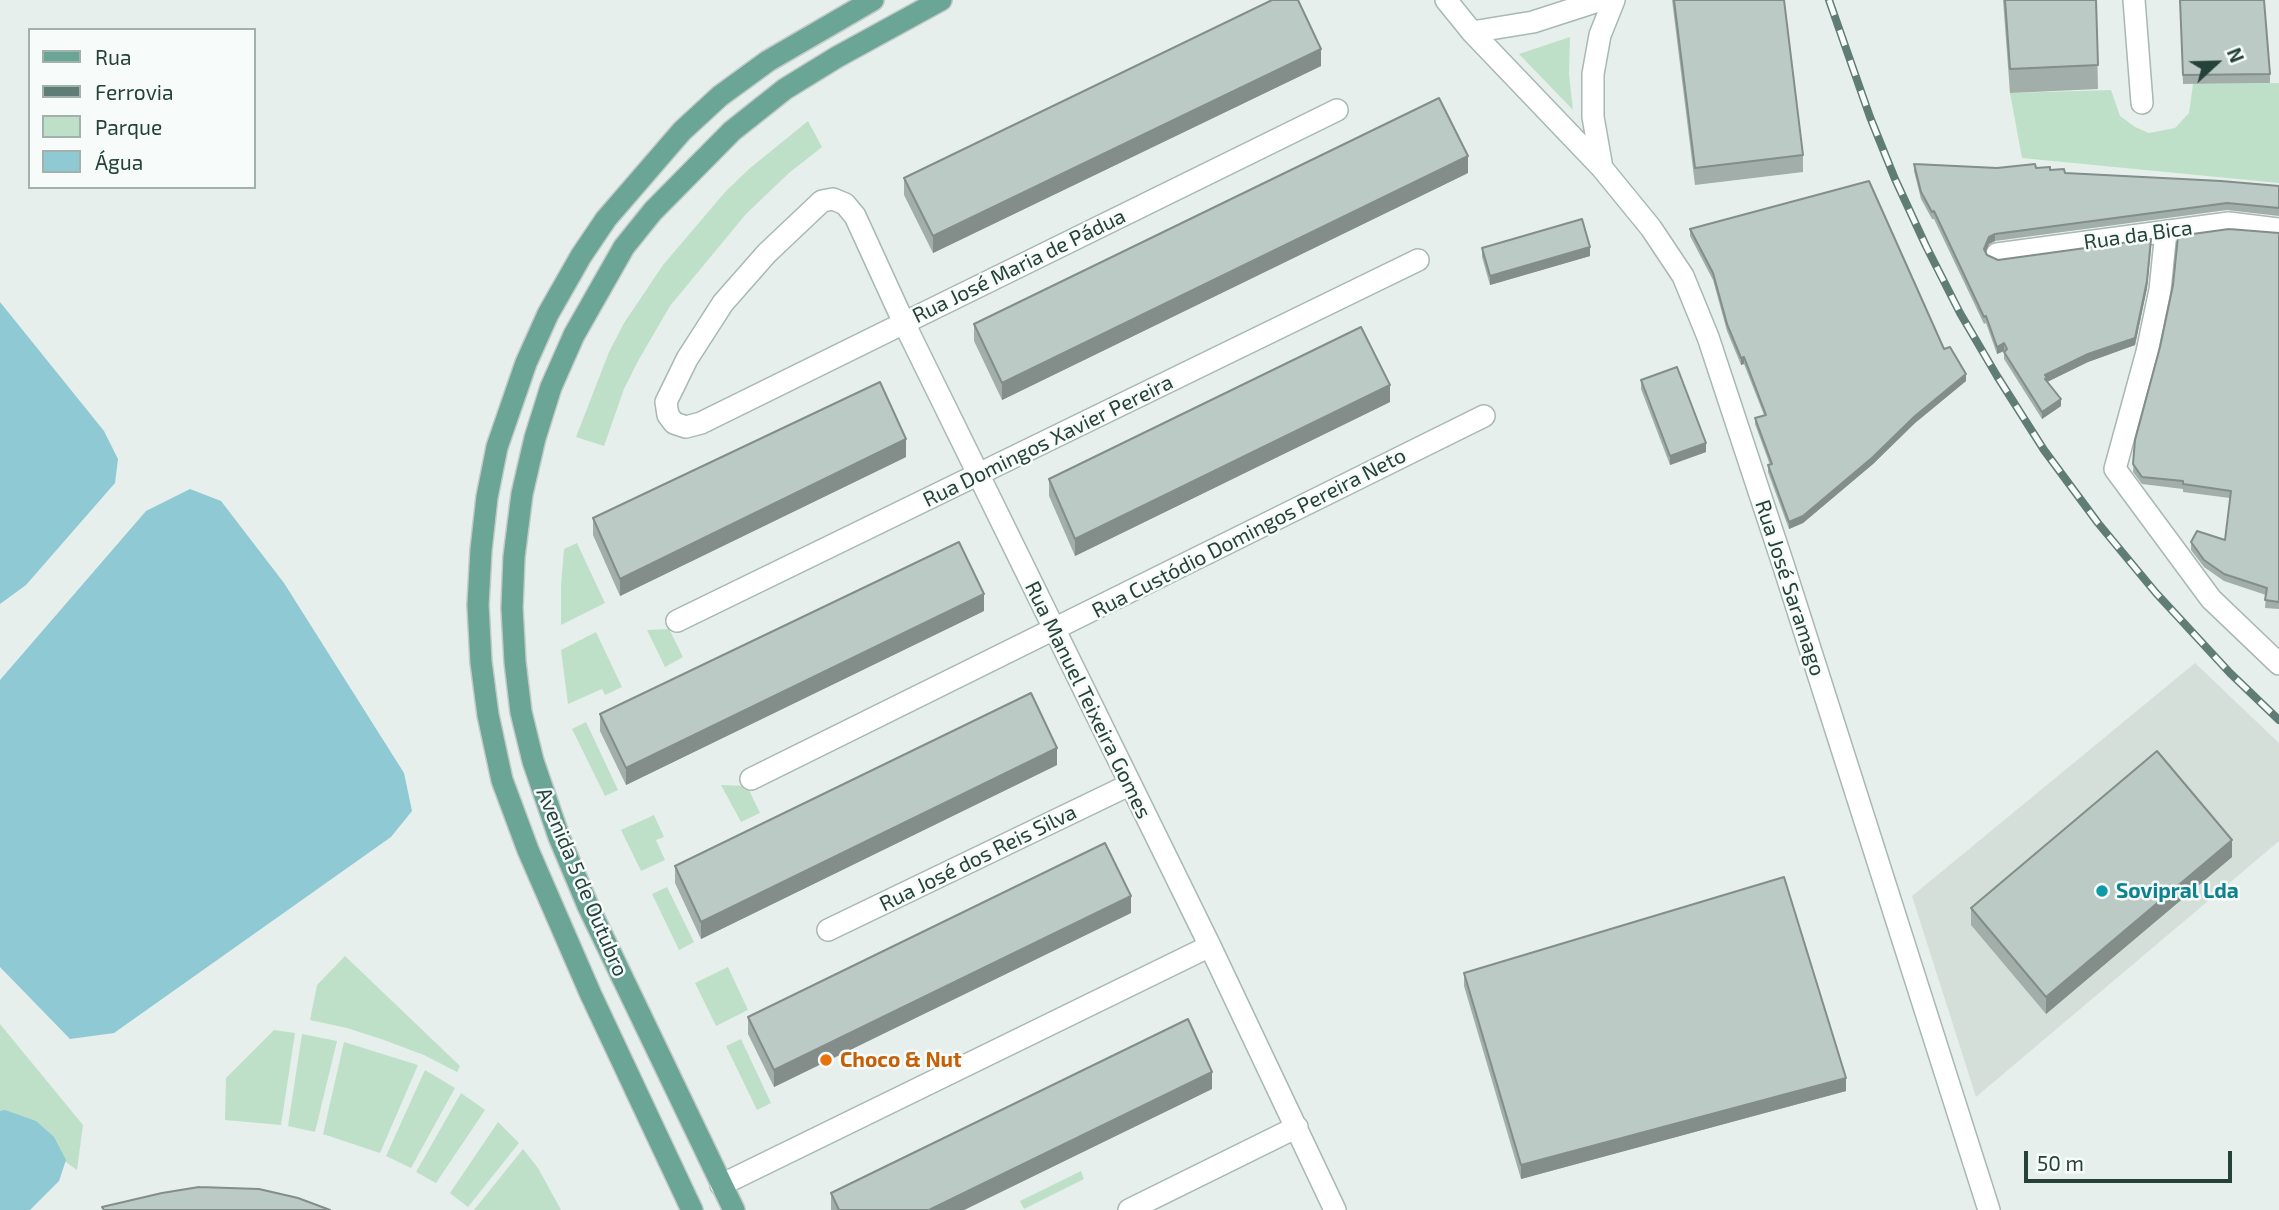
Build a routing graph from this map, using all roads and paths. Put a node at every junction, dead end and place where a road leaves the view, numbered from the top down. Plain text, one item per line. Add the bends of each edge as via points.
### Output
1 (873, 0) edge
2 (941, 0) edge
3 (1446, 0) edge
4 (1601, 0) edge
5 (1614, 0) edge
6 (2134, 0) edge
7 (1472, 32) junction
8 (2142, 103) dead end
9 (1336, 110) dead end
10 (1602, 168) junction
11 (2279, 229) edge
12 (2166, 231) junction
13 (1997, 254) dead end
14 (1418, 260) dead end
15 (904, 323) junction
16 (1484, 416) dead end
17 (701, 423) joint
18 (978, 475) junction
19 (677, 621) dead end
20 (1054, 631) junction
21 (2279, 664) edge
22 (751, 779) dead end
23 (1129, 785) junction
24 (828, 930) dead end
25 (1210, 946) junction
26 (1297, 1127) junction
27 (721, 1185) junction
28 (692, 1210) edge
29 (734, 1210) edge
30 (1129, 1210) edge
31 (1335, 1210) edge
32 (1989, 1210) edge

1 - 28 main road, Avenida 5 de Outubro via 768,61 720,96 682,131 606,219 561,291 526,363 497,447 487,497 479,617 488,715 502,780 586,983
2 - 27 main road, Avenida 5 de Outubro via 785,89 732,131 653,211 624,247 574,335 551,387 522,494 514,557 514,662 533,761 588,906
3 - 7 street, Rua José Saramago
4 - 7 street via 1533,22
5 - 10 street via 1600,35 1593,74 1593,117
6 - 8 street
7 - 10 street, Rua José Saramago
9 - 15 street, Rua José Maria de Pádua
10 - 32 street, Rua José Saramago via 1683,276 1708,337
11 - 12 street, Rua da Bica via 2229,223
12 - 13 street, Rua da Bica
12 - 21 street via 2147,352 2115,469 2211,599
14 - 18 street, Rua Domingos Xavier Pereira
15 - 17 street, Rua José Maria de Pádua
15 - 17 street, Rua Manuel Teixeira Gomes via 855,216 845,204 822,201 766,253 723,303 687,359 666,402 667,415 686,427
15 - 18 street, Rua Manuel Teixeira Gomes
16 - 20 street, Rua Custódio Domingos Pereira Neto
18 - 19 street, Rua Domingos Xavier Pereira
18 - 20 street, Rua Manuel Teixeira Gomes
20 - 22 street, Rua Custódio Domingos Pereira Neto
20 - 23 street, Rua Manuel Teixeira Gomes
23 - 24 street, Rua José dos Reis Silva
23 - 25 street, Rua Manuel Teixeira Gomes
25 - 26 street, Rua Manuel Teixeira Gomes
25 - 27 street
26 - 30 street
26 - 31 street, Rua Manuel Teixeira Gomes
27 - 29 main road, Avenida 5 de Outubro

